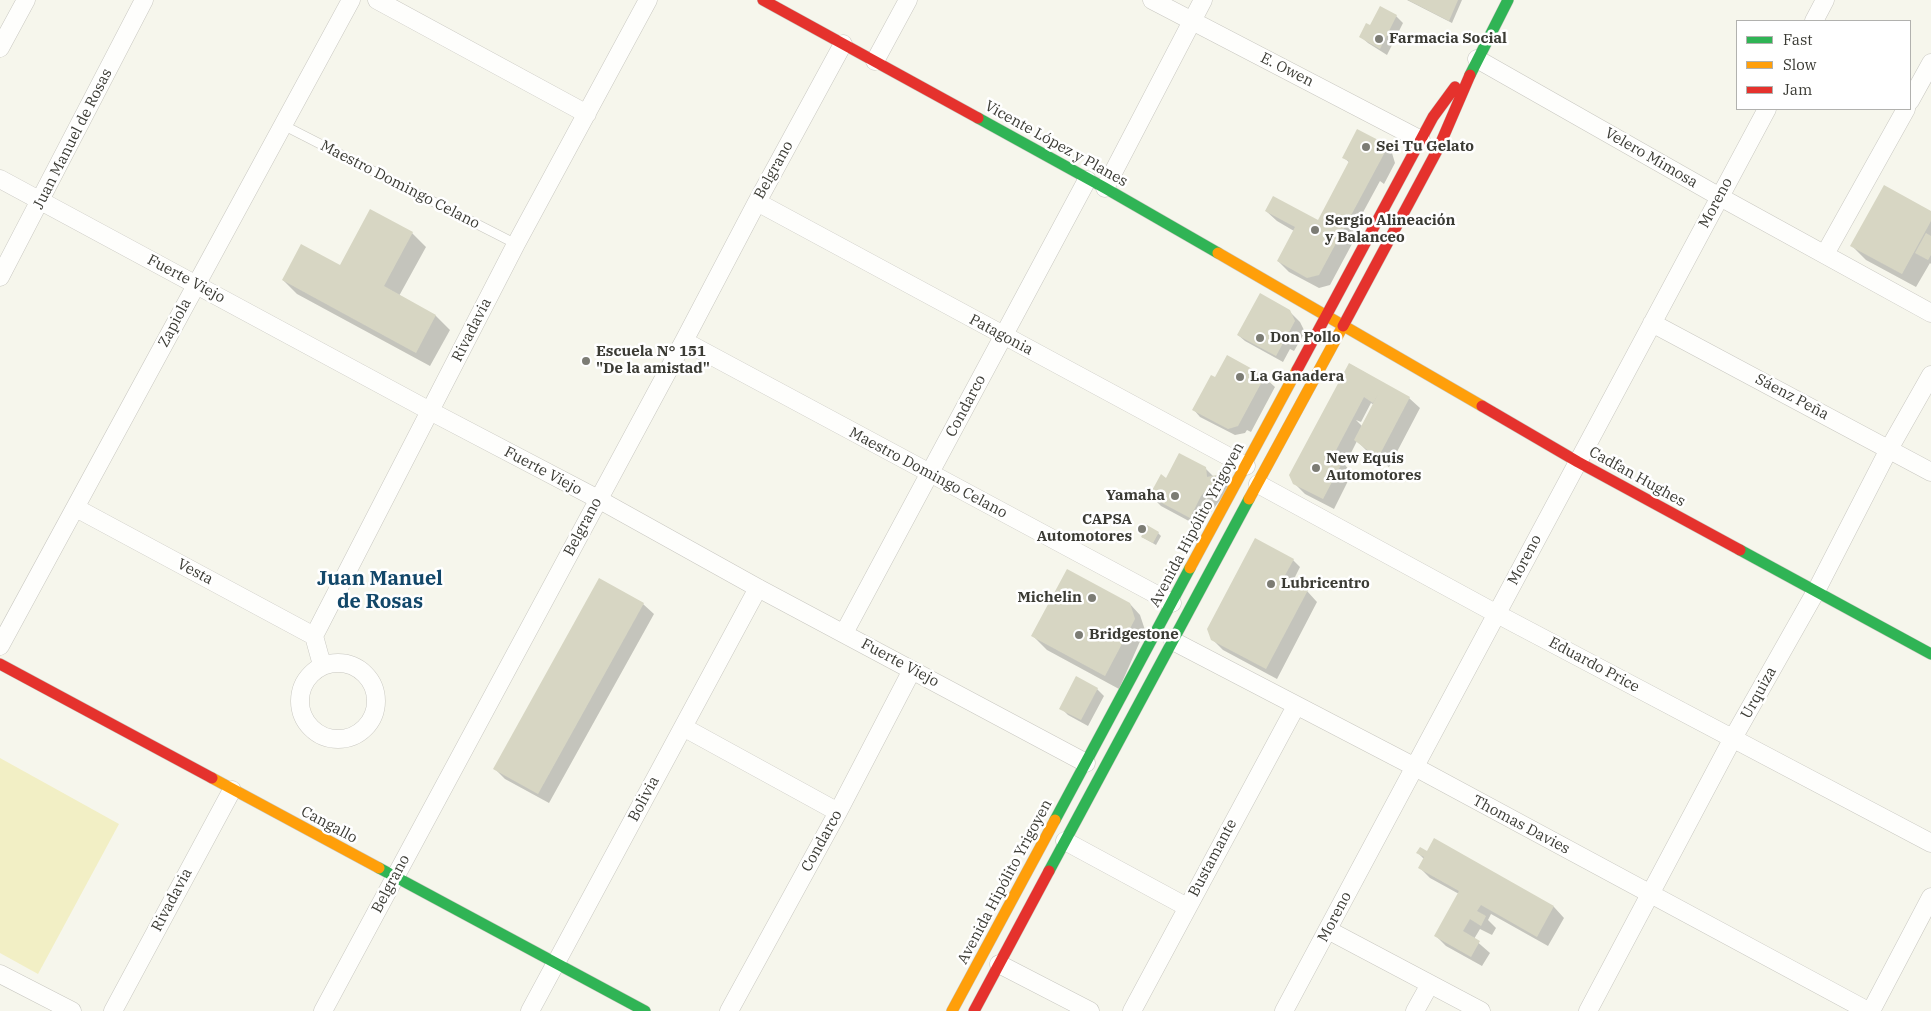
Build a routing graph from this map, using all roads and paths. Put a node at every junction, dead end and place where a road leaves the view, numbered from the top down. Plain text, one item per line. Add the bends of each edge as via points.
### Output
1 (26, 0) edge
2 (144, 0) edge
3 (351, 0) edge
4 (377, 0) edge
5 (648, 0) edge
6 (763, 0) edge
7 (908, 0) edge
8 (1152, 0) edge
9 (1204, 0) edge
10 (1508, 0) edge
11 (1825, 0) edge
12 (1815, 20) edge
13 (1192, 21) junction
14 (843, 44) junction
15 (0, 48) edge
16 (1476, 59) junction
17 (875, 61) junction
18 (1931, 63) edge
19 (1911, 99) edge
20 (1766, 110) edge
21 (1905, 110) edge
22 (587, 114) junction
23 (283, 125) junction
24 (1422, 140) junction
25 (0, 179) edge
26 (1087, 180) junction
27 (1104, 188) junction
28 (1720, 197) junction
29 (40, 201) junction
30 (757, 202) junction
31 (516, 244) junction
32 (1825, 254) junction
33 (0, 277) edge
34 (196, 284) junction
35 (1931, 313) edge
36 (1329, 317) junction
37 (1652, 323) junction
38 (1343, 326) junction
39 (1004, 337) junction
40 (684, 341) junction
41 (1931, 375) edge
42 (430, 411) junction
43 (1890, 449) junction
44 (1578, 462) junction
45 (1246, 466) junction
46 (1931, 472) edge
47 (930, 475) junction
48 (1258, 484) junction
49 (598, 499) junction
50 (76, 508) junction
51 (758, 588) junction
52 (1815, 593) junction
53 (1172, 603) junction
54 (1496, 614) junction
55 (844, 633) junction
56 (314, 636) junction
57 (1173, 641) junction
58 (0, 646) edge
59 (1931, 654) edge
60 (0, 664) edge
61 (322, 665) junction
62 (912, 670) junction
63 (1296, 706) junction
64 (683, 728) junction
65 (1733, 738) junction
66 (1086, 764) junction
67 (1415, 767) junction
68 (232, 790) junction
69 (838, 812) junction
70 (1065, 841) junction
71 (1931, 843) edge
72 (395, 877) junction
73 (1650, 894) junction
74 (1931, 896) edge
75 (1187, 906) junction
76 (1328, 930) junction
77 (556, 962) junction
78 (999, 964) junction
79 (0, 974) edge
80 (1430, 984) junction
81 (72, 1011) edge
82 (113, 1011) edge
83 (323, 1011) edge
84 (530, 1011) edge
85 (645, 1011) edge
86 (729, 1011) edge
87 (952, 1011) edge
88 (974, 1011) edge
89 (1090, 1011) edge
90 (1132, 1011) edge
91 (1284, 1011) edge
92 (1415, 1011) edge
93 (1481, 1011) edge
94 (1588, 1011) edge
95 (1870, 1011) edge

1 - 15 street
2 - 29 street, Juan Manuel de Rosas
3 - 23 street, Zapiola
4 - 22 street
5 - 22 street, Rivadavia
6 - 14 main road, Vicente López y Planes
7 - 17 street
8 - 13 street, E. Owen
9 - 13 street
10 - 16 main road, Avenida Hipólito Yrigoyen
11 - 12 street
13 - 24 street, E. Owen
13 - 27 street
14 - 17 main road, Vicente López y Planes
14 - 30 street, Belgrano
16 - 24 main road, Avenida Hipólito Yrigoyen via 1442,104
16 - 28 street, Velero Mimosa
16 - 38 main road, Avenida Hipólito Yrigoyen via 1439,147
17 - 26 main road, Vicente López y Planes
18 - 19 street
20 - 28 street, Moreno
21 - 32 street
22 - 31 street, Rivadavia
23 - 31 lane, Maestro Domingo Celano
23 - 34 street, Zapiola
24 - 36 main road, Avenida Hipólito Yrigoyen
25 - 29 street, Fuerte Viejo
26 - 27 main road, Vicente López y Planes
26 - 39 street, Condarco
27 - 36 main road, Vicente López y Planes
28 - 32 street, Velero Mimosa
28 - 37 street, Moreno
29 - 33 street, Juan Manuel de Rosas
29 - 34 street, Fuerte Viejo
30 - 39 street, Patagonia
30 - 40 street, Belgrano
31 - 42 street, Rivadavia
32 - 35 street, Velero Mimosa
34 - 42 street, Fuerte Viejo
34 - 50 street, Zapiola
36 - 38 main road, Cadfan Hughes
36 - 45 main road, Avenida Hipólito Yrigoyen
37 - 43 street, Sáenz Peña
37 - 44 street, Moreno
38 - 44 main road, Cadfan Hughes
38 - 48 main road, Avenida Hipólito Yrigoyen
39 - 45 street, Patagonia
39 - 47 street, Condarco
40 - 47 street, Maestro Domingo Celano
40 - 49 street, Belgrano
41 - 43 street, Urquiza
42 - 49 street, Fuerte Viejo
42 - 56 street, Rivadavia
43 - 46 street, Sáenz Peña
43 - 52 street, Urquiza
44 - 52 main road, Cadfan Hughes
44 - 54 street, Moreno
45 - 53 main road, Avenida Hipólito Yrigoyen
47 - 53 street, Maestro Domingo Celano
47 - 55 street, Condarco
48 - 54 street, Eduardo Price
48 - 57 main road, Avenida Hipólito Yrigoyen
49 - 51 street, Fuerte Viejo
49 - 72 street, Belgrano
50 - 56 street, Vesta
50 - 58 street, Zapiola
51 - 55 street, Fuerte Viejo
51 - 64 street, Bolivia
52 - 59 main road, Cadfan Hughes
52 - 65 street, Urquiza
53 - 66 main road, Avenida Hipólito Yrigoyen
54 - 65 street, Eduardo Price
54 - 67 street, Moreno
55 - 62 street, Fuerte Viejo
56 - 61 street
57 - 63 street, Thomas Davies
57 - 70 main road, Avenida Hipólito Yrigoyen
60 - 68 main road, Cangallo
61 - 61 street via 308,677 300,693 303,717 320,734 343,739 355,736 373,717 376,698 370,678 348,663
62 - 66 street, Fuerte Viejo
62 - 69 street, Condarco
63 - 67 street, Thomas Davies
63 - 75 street, Bustamante
64 - 69 street
64 - 77 street, Bolivia
65 - 71 street, Eduardo Price
65 - 73 street, Urquiza
66 - 87 main road, Avenida Hipólito Yrigoyen
67 - 73 street, Thomas Davies
67 - 76 street, Moreno
68 - 72 main road, Cangallo
68 - 82 street, Rivadavia
69 - 86 street, Condarco
70 - 75 street
70 - 78 main road, Avenida Hipólito Yrigoyen
72 - 77 main road, Cangallo
72 - 83 street, Belgrano
73 - 94 street, Urquiza
73 - 95 street, Thomas Davies
74 - 95 street
75 - 90 street, Bustamante
76 - 80 street
76 - 91 street, Moreno
77 - 84 street, Bolivia
77 - 85 main road, Cangallo
78 - 88 main road, Avenida Hipólito Yrigoyen
78 - 89 street
79 - 81 street
80 - 92 street
80 - 93 street

